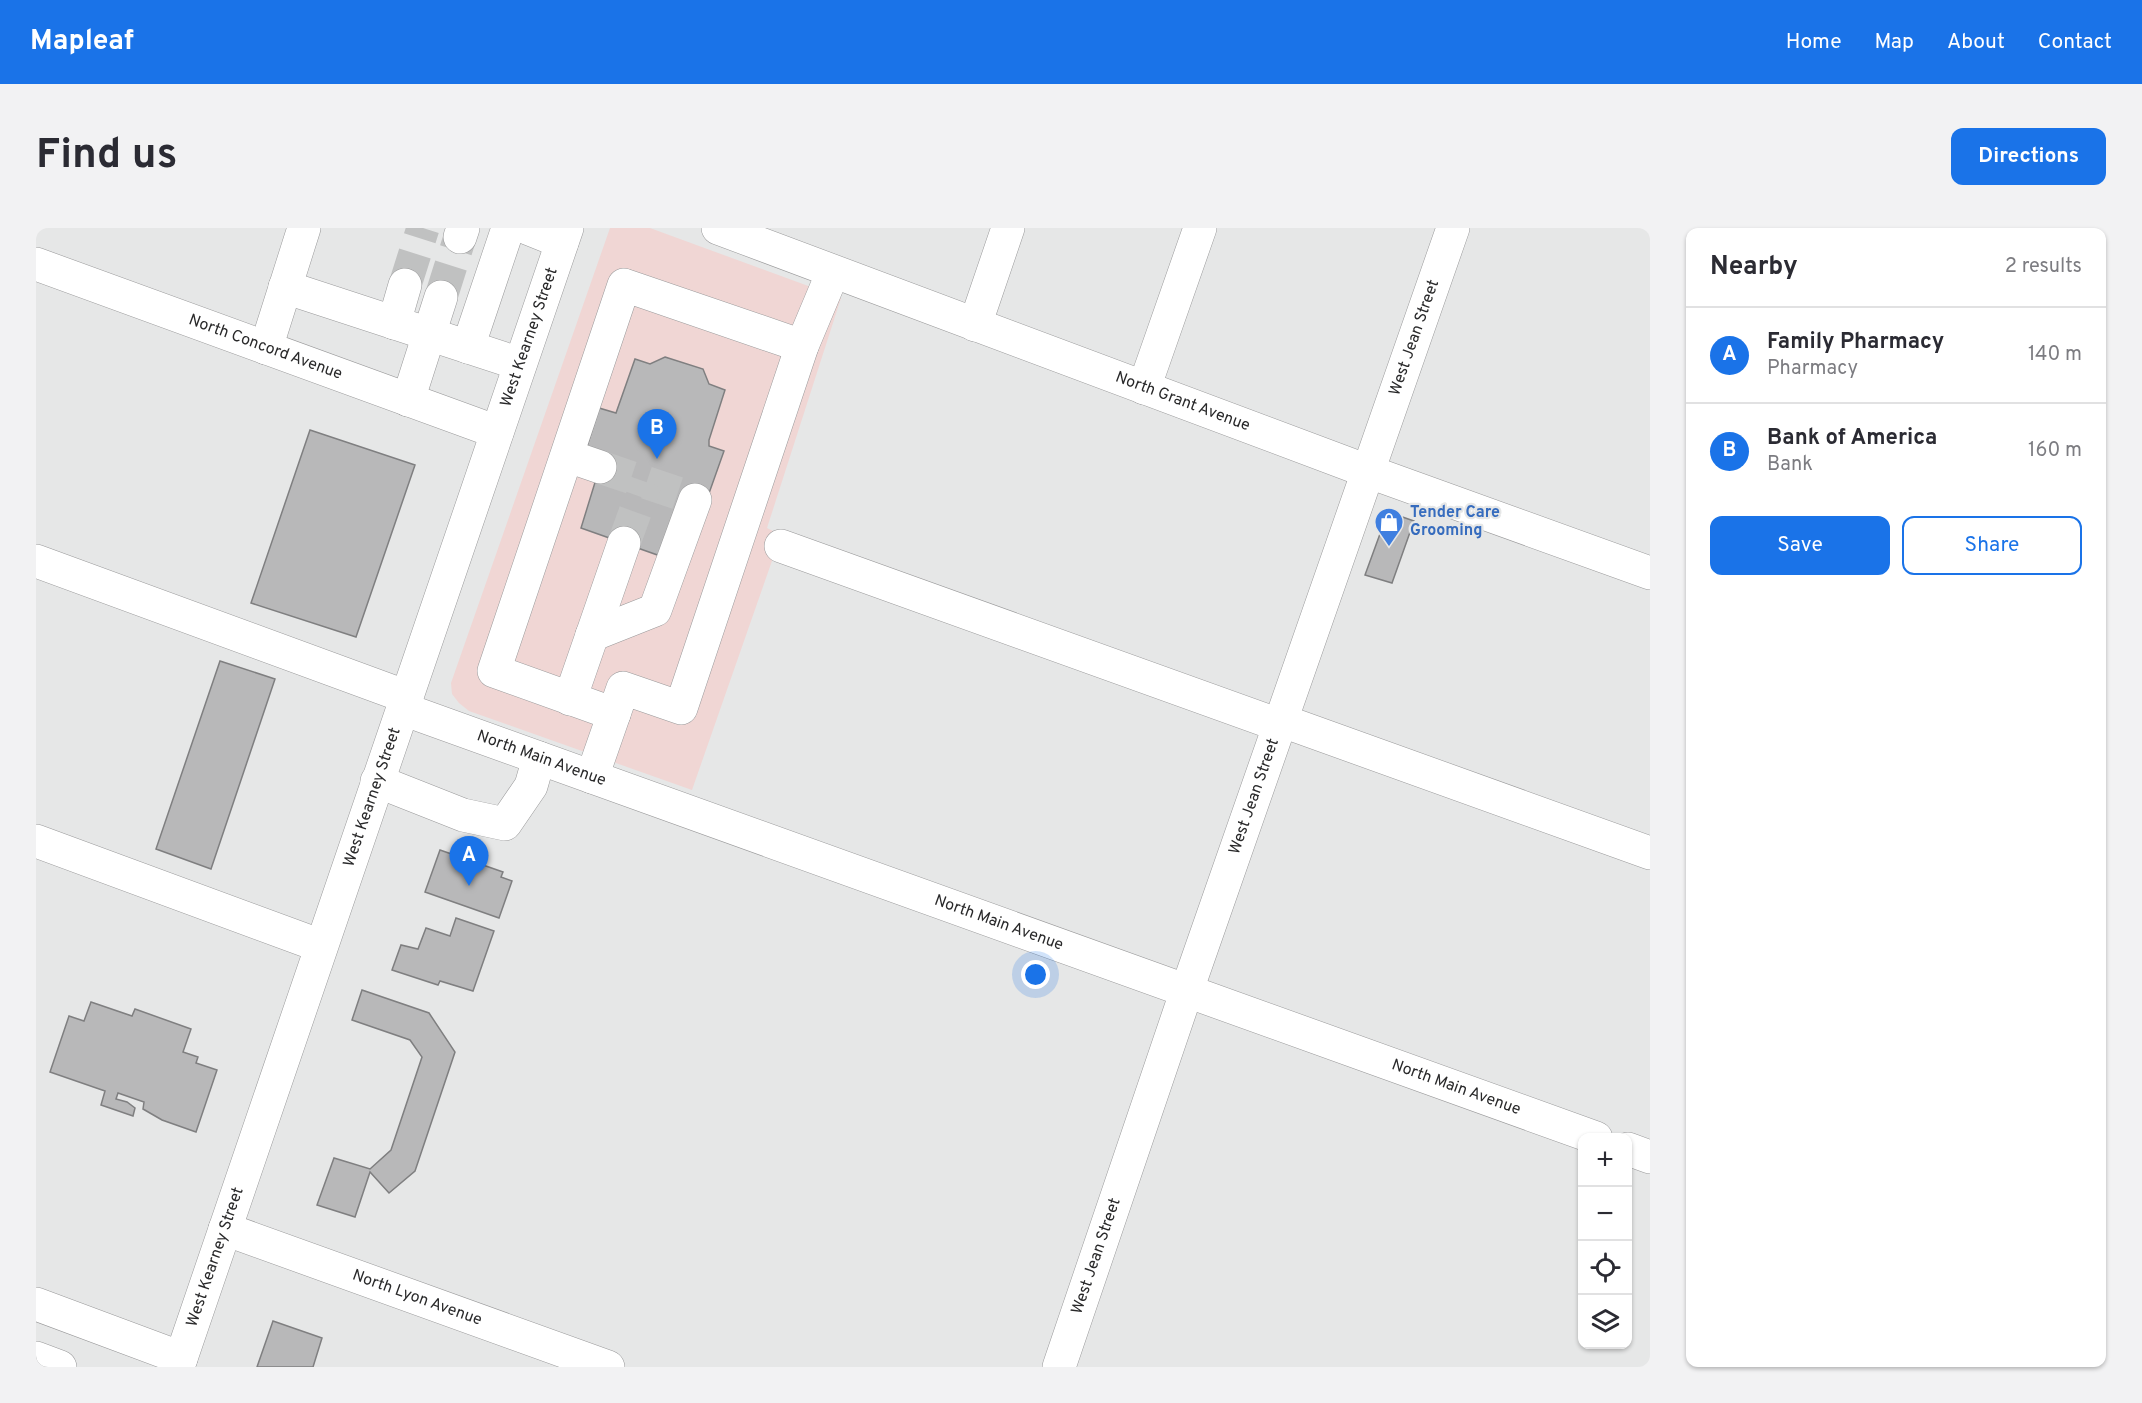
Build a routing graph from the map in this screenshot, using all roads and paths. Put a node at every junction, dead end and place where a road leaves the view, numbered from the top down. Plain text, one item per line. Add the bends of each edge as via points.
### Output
1 (304, 228) edge
2 (508, 228) edge
3 (528, 228) edge
4 (718, 228) edge
5 (1008, 228) edge
6 (1200, 228) edge
7 (1453, 228) edge
8 (565, 235) edge
9 (36, 264) edge
10 (833, 272) junction
11 (405, 285) tunnel mouth
12 (285, 287) junction
13 (441, 297) tunnel mouth
14 (394, 323) junction
15 (975, 325) junction
16 (429, 334) junction
17 (468, 346) junction
18 (802, 346) junction
19 (266, 348) junction
20 (520, 364) junction
21 (1144, 388) junction
22 (408, 400) junction
23 (497, 432) junction
24 (568, 456) junction
25 (600, 467) tunnel mouth
26 (1367, 471) junction
27 (745, 517) junction
28 (624, 543) tunnel mouth
29 (781, 546) dead end
30 (36, 561) edge
31 (1650, 573) edge
32 (592, 635) junction
33 (570, 699) junction
34 (405, 703) junction
35 (614, 714) junction
36 (1279, 723) junction
37 (539, 758) junction
38 (592, 777) junction
39 (377, 781) junction
40 (36, 841) edge
41 (1650, 853) edge
42 (321, 946) junction
43 (1187, 990) junction
44 (1585, 1133) edge
45 (1632, 1150) edge
46 (1650, 1157) edge
47 (225, 1229) junction
48 (36, 1305) edge
49 (36, 1358) edge
50 (179, 1363) edge
51 (60, 1367) edge
52 (608, 1367) edge
53 (1059, 1367) edge

1 - 12 street
2 - 17 street
3 - 8 street
4 - 10 street, North Grant Avenue
5 - 15 street
6 - 21 street
7 - 26 street, West Jean Street
8 - 20 street, West Kearney Street
9 - 19 street, North Concord Avenue
10 - 15 street, North Grant Avenue
10 - 18 street
11 - 14 street
12 - 14 street
12 - 19 street
13 - 16 street
14 - 16 street
15 - 21 street, North Grant Avenue
16 - 17 street
16 - 22 street
17 - 20 street
18 - 24 street via 624,285
18 - 27 street
19 - 22 street, North Concord Avenue
20 - 23 street, West Kearney Street
21 - 26 street, North Grant Avenue
22 - 23 street, North Concord Avenue
23 - 34 street, West Kearney Street
24 - 25 street
24 - 33 street via 494,671
26 - 31 street, North Grant Avenue
26 - 36 street, West Jean Street
27 - 32 street via 690,498 655,610
27 - 35 street via 681,708 623,688
28 - 32 street
29 - 36 street
30 - 34 street, North Main Avenue
32 - 33 street
33 - 35 street
34 - 37 street, North Main Avenue
34 - 39 street, West Kearney Street
35 - 38 street
36 - 41 street
36 - 43 street, West Jean Street
37 - 38 street, North Main Avenue
37 - 39 street via 531,786 505,824 463,815
38 - 43 street, North Main Avenue
39 - 42 street, West Kearney Street
40 - 42 street
42 - 47 street, West Kearney Street
43 - 44 street, North Main Avenue
43 - 53 street, West Jean Street
45 - 46 street
47 - 50 street, West Kearney Street
47 - 52 street, North Lyon Avenue
48 - 50 street
49 - 51 street

